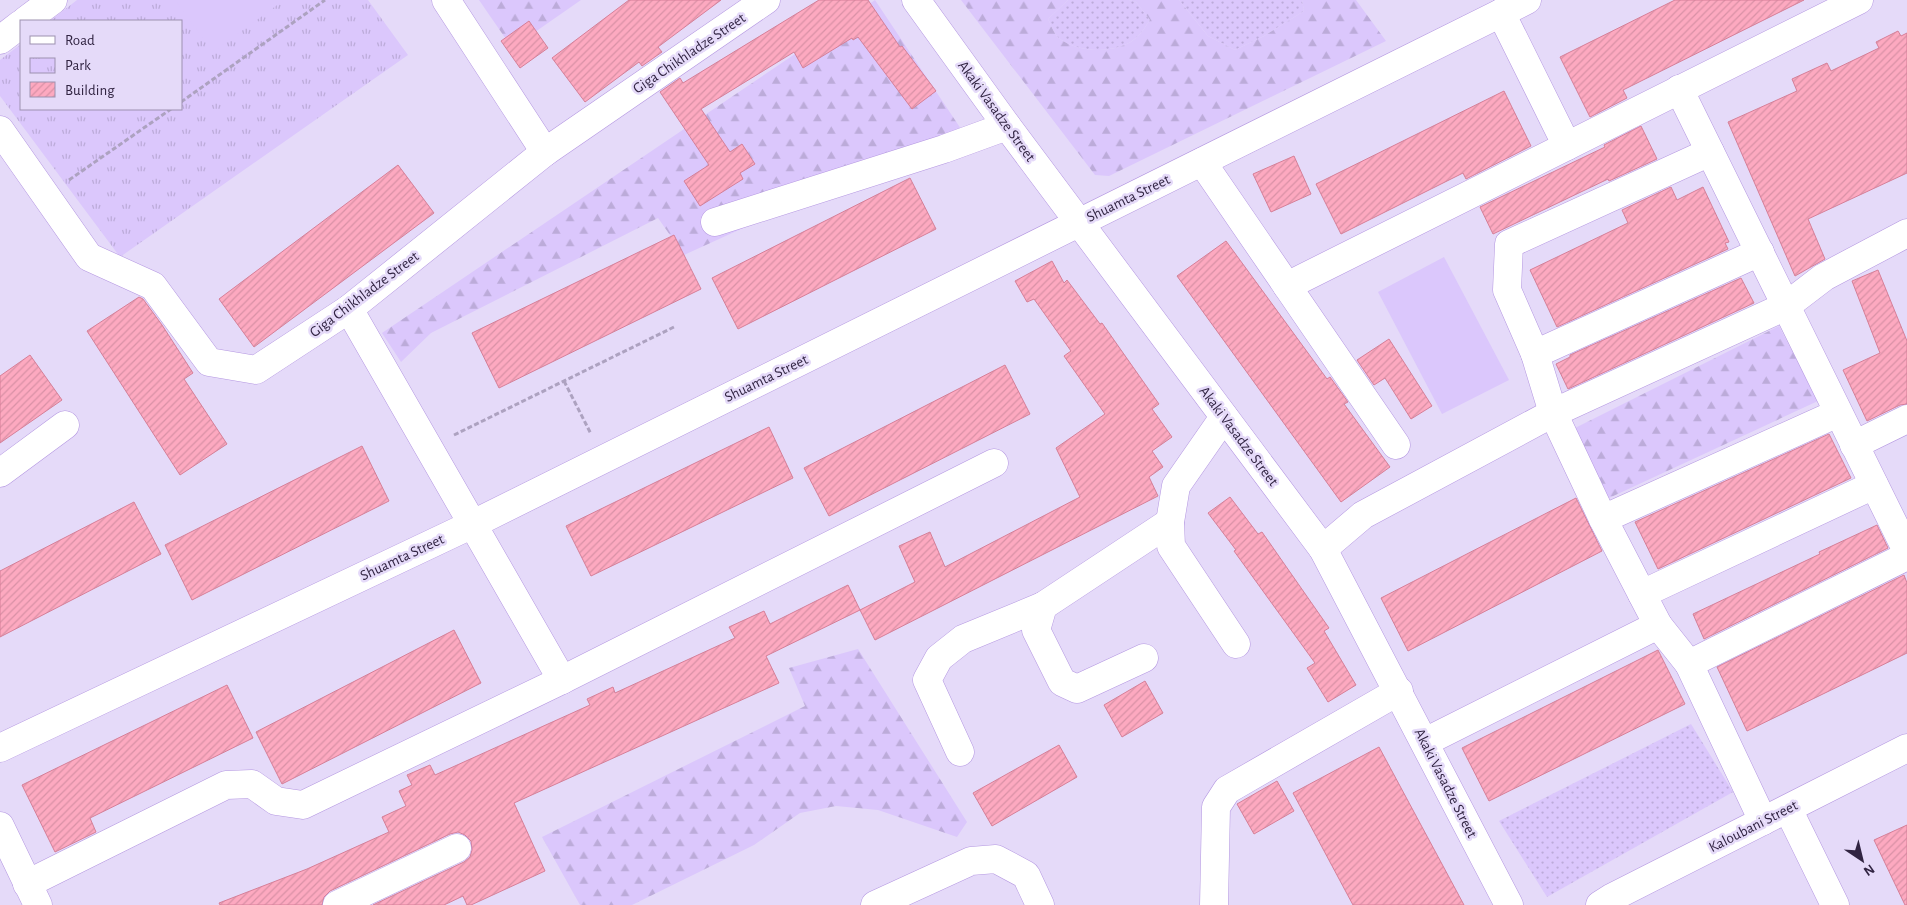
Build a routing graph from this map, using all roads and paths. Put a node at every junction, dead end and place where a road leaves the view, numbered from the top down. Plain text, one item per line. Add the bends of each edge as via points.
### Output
1 (53, 0) edge
2 (325, 0) edge
3 (446, 0) edge
4 (766, 0) edge
5 (916, 0) edge
6 (1527, 0) edge
7 (1859, 0) edge
8 (1500, 13) junction
9 (26, 20) edge
10 (20, 25) edge
11 (0, 40) edge
12 (1679, 89) junction
13 (182, 101) edge
14 (170, 110) edge
15 (1007, 126) junction
16 (0, 130) edge
17 (1567, 146) junction
18 (545, 152) junction
19 (1710, 152) junction
20 (1202, 162) junction
21 (47, 196) junction
22 (715, 222) dead end
23 (1078, 222) junction
24 (1904, 242) edge
25 (1760, 252) junction
26 (1287, 286) junction
27 (1786, 306) junction
28 (349, 309) junction
29 (676, 326) dead end
30 (1535, 354) junction
31 (564, 381) junction
32 (1553, 413) junction
33 (1838, 413) junction
34 (1224, 417) junction
35 (1907, 418) edge
36 (65, 425) dead end
37 (1396, 445) dead end
38 (1854, 445) junction
39 (428, 448) junction
40 (604, 458) junction
41 (994, 463) dead end
42 (0, 473) edge
43 (1874, 485) junction
44 (1603, 519) junction
45 (1170, 522) junction
46 (473, 524) junction
47 (1906, 546) edge
48 (1323, 549) junction
49 (1642, 594) junction
50 (1043, 606) junction
51 (1658, 626) junction
52 (1236, 644) dead end
53 (1144, 658) dead end
54 (1689, 664) junction
55 (562, 680) junction
56 (1399, 692) junction
57 (1425, 742) junction
58 (0, 748) edge
59 (1907, 748) edge
60 (960, 752) dead end
61 (1788, 809) junction
62 (1763, 821) junction
63 (0, 826) edge
64 (457, 848) dead end
65 (32, 894) edge
66 (337, 905) edge
67 (875, 905) edge
68 (1040, 905) edge
69 (1214, 905) edge
70 (1509, 905) edge
71 (1600, 905) edge
72 (1835, 905) edge

1 - 9 street
2 - 13 path
3 - 18 street
4 - 18 street, Giga Chikhladze Street
5 - 15 street, Akaki Vasadze Street
6 - 8 street, Shuamta Street
7 - 12 street
8 - 17 street
8 - 20 street, Shuamta Street
10 - 11 street
12 - 17 street
12 - 19 street
14 - 21 path
15 - 22 street
15 - 23 street, Akaki Vasadze Street
16 - 21 street, Giga Chikhladze Street
17 - 26 street
18 - 28 street, Giga Chikhladze Street
19 - 25 street
19 - 30 street via 1509,244 1507,290
20 - 23 street, Shuamta Street
20 - 26 street
21 - 28 street, Giga Chikhladze Street via 89,256 154,286 209,362 256,370
23 - 34 street, Akaki Vasadze Street
23 - 40 street, Shuamta Street
24 - 27 street via 1824,277
25 - 27 street
25 - 30 street
26 - 37 street
27 - 32 street
27 - 33 street
28 - 39 street
29 - 31 path
30 - 32 street
31 - 39 path
31 - 40 path
32 - 44 street
32 - 48 street via 1363,514
33 - 38 street
33 - 44 street
34 - 45 street via 1176,486
34 - 48 street, Akaki Vasadze Street
35 - 38 street
36 - 42 street
38 - 43 street
39 - 46 street
40 - 46 street, Shuamta Street
41 - 55 street
43 - 47 street
43 - 49 street
44 - 49 street
45 - 50 street
45 - 52 street via 1171,546
46 - 55 street
46 - 58 street, Shuamta Street
47 - 54 street
48 - 56 street, Akaki Vasadze Street
49 - 51 street
50 - 53 street via 1036,630 1062,682 1077,689
50 - 60 street via 963,639 939,658 927,680
51 - 54 street
51 - 57 street
54 - 62 street
55 - 65 street via 303,805 276,802 252,784 226,785
56 - 57 street, Akaki Vasadze Street
56 - 69 street via 1227,790 1216,807
57 - 70 street, Akaki Vasadze Street
59 - 61 street, Kaloubani Street
61 - 62 street, Kaloubani Street
61 - 72 street
62 - 71 street, Kaloubani Street
63 - 65 street
64 - 66 street
67 - 68 street via 972,861 996,859 1026,875

